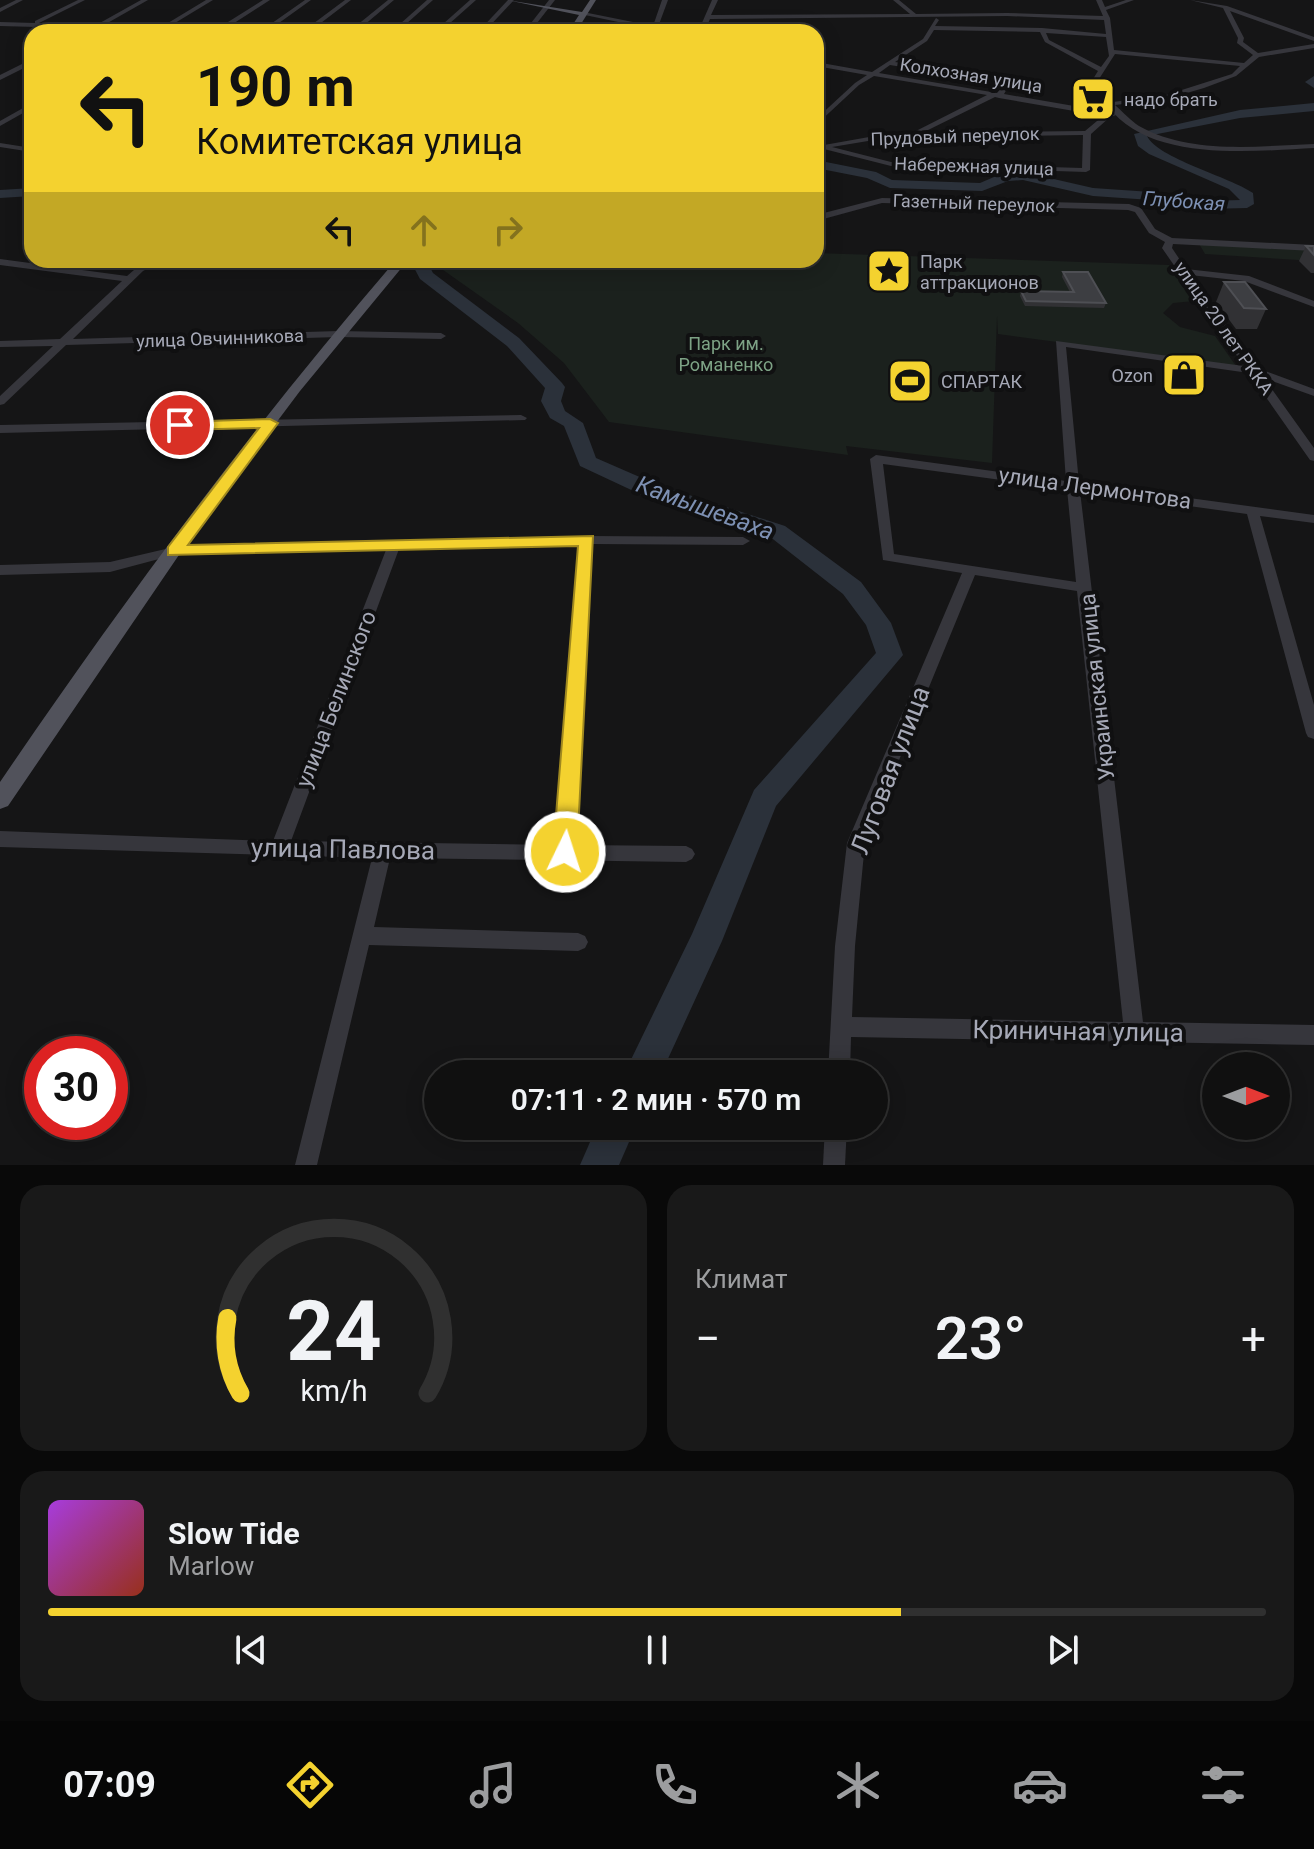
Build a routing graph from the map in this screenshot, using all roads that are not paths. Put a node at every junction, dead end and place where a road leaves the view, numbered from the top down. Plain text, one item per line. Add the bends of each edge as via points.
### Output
1 (20, 0) edge
2 (82, 0) edge
3 (145, 0) edge
4 (210, 0) edge
5 (267, 0) edge
6 (308, 0) edge
7 (348, 0) edge
8 (391, 0) edge
9 (430, 0) edge
10 (473, 0) edge
11 (511, 0) edge
12 (552, 0) edge
13 (593, 0) edge
14 (665, 0) edge
15 (715, 0) edge
16 (896, 0) edge
17 (1099, 0) edge
18 (1131, 0) edge
19 (1193, 0) edge
20 (546, 7) junction
21 (1225, 7) junction
22 (1104, 9) junction
23 (0, 10) edge
24 (583, 14) junction
25 (915, 16) junction
26 (935, 16) junction
27 (709, 17) junction
28 (1107, 18) junction
29 (0, 24) edge
30 (33, 24) joint
31 (102, 24) edge
32 (171, 24) edge
33 (228, 24) edge
34 (274, 24) edge
35 (315, 24) edge
36 (363, 24) edge
37 (403, 24) edge
38 (446, 24) edge
39 (488, 24) edge
40 (533, 24) edge
41 (577, 24) edge
42 (634, 24) edge
43 (656, 24) edge
44 (705, 24) edge
45 (934, 28) junction
46 (1042, 30) junction
47 (1110, 36) junction
48 (1314, 39) edge
49 (1314, 46) edge
50 (1111, 52) junction
51 (1257, 55) junction
52 (888, 63) junction
53 (24, 65) edge
54 (1244, 65) junction
55 (824, 66) edge
56 (1101, 70) junction
57 (10, 73) junction
58 (24, 73) edge
59 (871, 75) junction
60 (0, 78) edge
61 (996, 95) junction
62 (1110, 104) junction
63 (824, 108) edge
64 (24, 110) edge
65 (832, 110) junction
66 (1109, 114) junction
67 (824, 116) edge
68 (1120, 116) junction
69 (0, 124) edge
70 (1087, 133) junction
71 (914, 135) junction
72 (0, 145) edge
73 (824, 145) edge
74 (824, 146) edge
75 (1314, 146) edge
76 (24, 149) edge
77 (1134, 208) joint
78 (824, 216) edge
79 (1170, 241) junction
80 (1314, 248) edge
81 (0, 262) edge
82 (24, 265) edge
83 (46, 268) edge
84 (142, 268) edge
85 (395, 268) edge
86 (1183, 271) junction
87 (130, 279) junction
88 (1314, 304) edge
89 (339, 334) junction
90 (441, 336) dead end
91 (66, 343) junction
92 (0, 344) edge
93 (1253, 370) junction
94 (1314, 393) edge
95 (0, 402) edge
96 (521, 418) dead end
97 (270, 423) junction
98 (0, 429) edge
99 (1313, 455) edge
100 (1071, 484) junction
101 (1252, 510) junction
102 (1314, 519) edge
103 (587, 540) junction
104 (743, 541) dead end
105 (393, 548) junction
106 (174, 551) junction
107 (0, 570) edge
108 (970, 571) junction
109 (1086, 588) junction
110 (1314, 733) edge
111 (0, 800) edge
112 (0, 839) edge
113 (279, 849) junction
114 (383, 850) junction
115 (565, 852) junction
116 (686, 854) dead end
117 (362, 936) junction
118 (578, 942) dead end
119 (841, 1027) junction
120 (1134, 1032) junction
121 (1314, 1035) edge
122 (840, 1060) edge
123 (835, 1140) edge
124 (306, 1165) edge
125 (834, 1165) edge

1 - 23 street
2 - 30 street
3 - 31 street
4 - 32 street
5 - 33 street
6 - 34 street
7 - 35 street
8 - 36 street
9 - 37 street
10 - 38 street
11 - 20 main road
11 - 39 street
12 - 20 street
13 - 24 main road
14 - 43 street
15 - 27 street
16 - 25 street
17 - 22 street
18 - 22 street
19 - 21 street
20 - 24 main road
20 - 40 street
21 - 48 street
21 - 51 street via 1240,43
22 - 28 street
24 - 41 main road
24 - 42 street
25 - 26 street
25 - 27 street
26 - 28 street
26 - 45 street
27 - 44 street
28 - 47 street
29 - 30 street
45 - 46 street
45 - 52 street via 925,40
46 - 47 street
46 - 56 street via 1047,41
47 - 50 street
49 - 51 street
50 - 54 street
50 - 56 street
51 - 54 street
52 - 59 street
52 - 61 street via 1003,81 1005,87
53 - 57 street
54 - 62 street via 1234,75 1202,87
55 - 59 street, Колхозная улица
56 - 62 street via 1096,79
57 - 58 street
57 - 60 street
59 - 61 street, Колхозная улица
59 - 65 street
61 - 66 street, Колхозная улица
61 - 71 street
62 - 68 street
63 - 65 street
64 - 69 street
65 - 67 street
66 - 68 street, Колхозная улица
66 - 70 street
68 - 75 street via 1156,137 1209,148
70 - 71 street, Прудовый переулок
70 - 74 street, Набережная улица via 1086,170 891,164
71 - 73 street, Прудовый переулок
72 - 76 street
77 - 78 street, Газетный переулок via 882,200
77 - 79 street, улица 20 лет РККА via 1152,231
79 - 80 street
79 - 86 street, улица 20 лет РККА via 1167,248
81 - 82 street
83 - 87 street
84 - 87 street
85 - 89 main road
86 - 88 street via 1246,278
86 - 93 street, улица 20 лет РККА
87 - 91 street
89 - 90 street, улица Овчинникова
89 - 91 street, улица Овчинникова
89 - 97 main road
91 - 92 street, улица Овчинникова
91 - 95 street
93 - 94 street
93 - 99 street, улица 20 лет РККА
93 - 100 street, Украинская улица via 1060,343
96 - 97 street
97 - 98 street
97 - 106 main road
100 - 101 street, улица Лермонтова
100 - 108 street, улица Лермонтова via 876,459 888,557
100 - 109 street, Украинская улица
101 - 102 street, улица Лермонтова
101 - 110 street
103 - 104 street
103 - 105 street
103 - 115 street
105 - 106 street
105 - 113 street, улица Белинского
106 - 107 street via 110,567
106 - 111 main road
108 - 109 street
108 - 119 street, Луговая улица via 856,843
109 - 120 street, Украинская улица
112 - 113 street, улица Павлова
113 - 114 street, улица Павлова
114 - 115 street, улица Павлова
114 - 117 street
115 - 116 street, улица Павлова
117 - 118 street
117 - 124 street
119 - 120 street, Криничная улица
119 - 122 street, Луговая улица
120 - 121 street, Криничная улица
123 - 125 street

